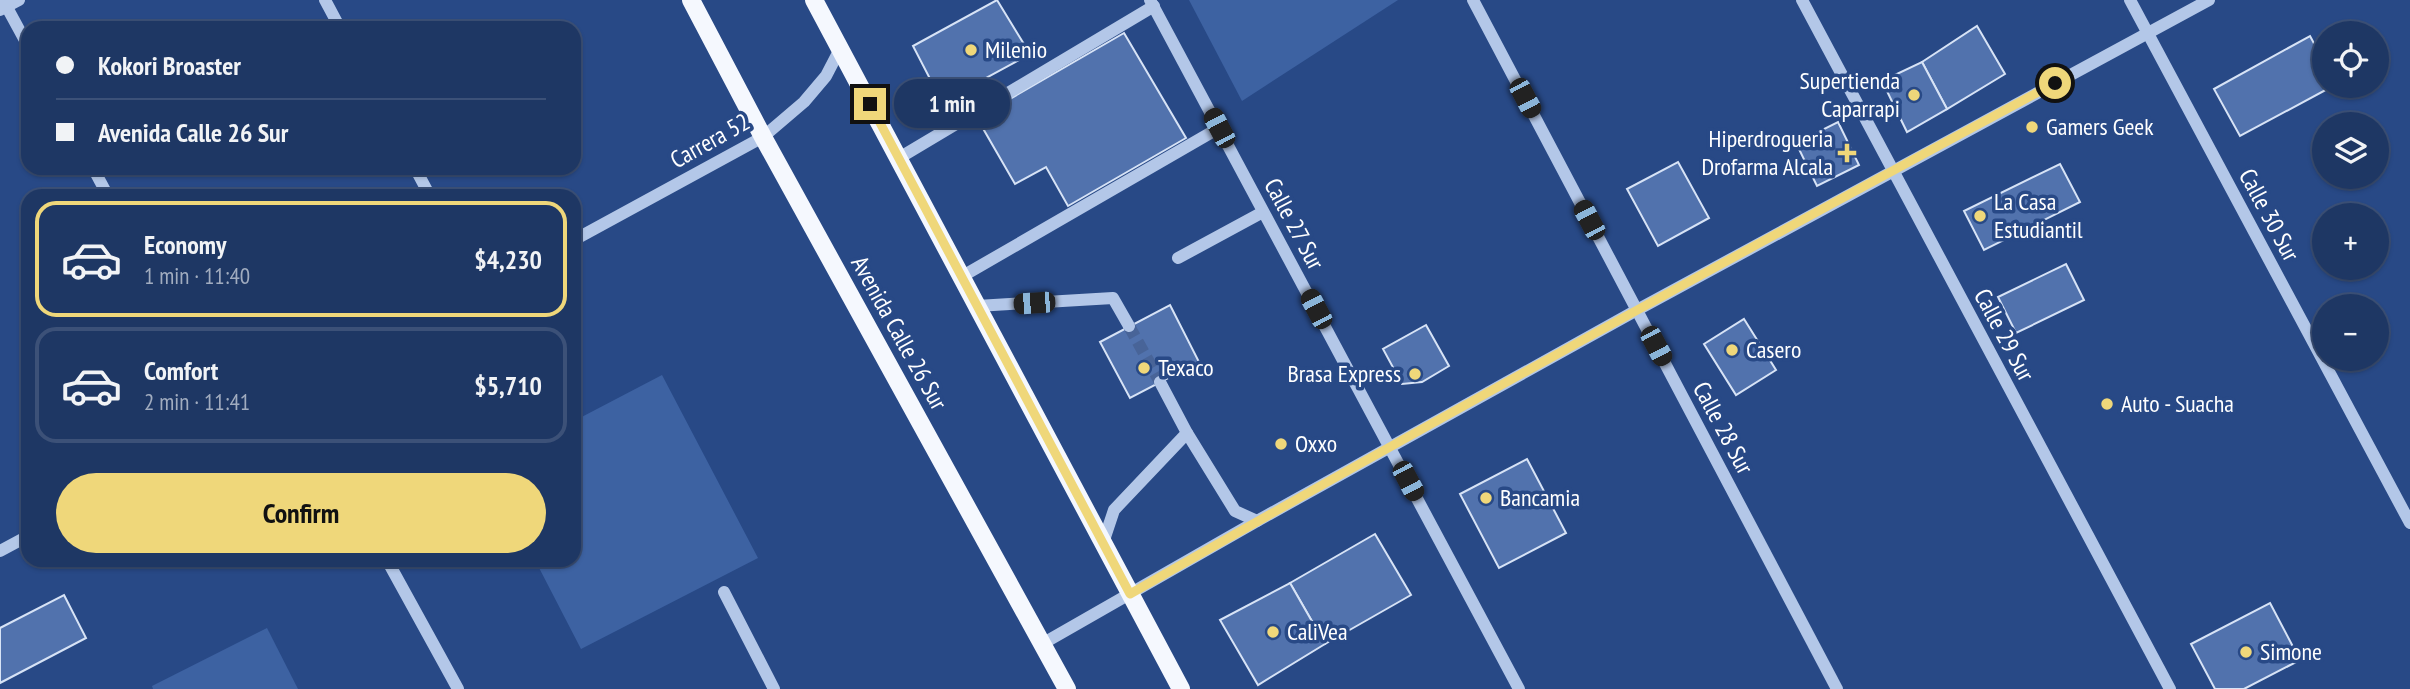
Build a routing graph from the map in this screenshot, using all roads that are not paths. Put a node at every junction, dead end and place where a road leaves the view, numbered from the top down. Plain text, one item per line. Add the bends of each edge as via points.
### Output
1 (325, 0) edge
2 (691, 0) edge
3 (814, 0) edge
4 (1474, 0) edge
5 (1802, 0) edge
6 (2130, 0) edge
7 (2209, 0) edge
8 (1152, 3) edge
9 (7, 4) edge
10 (336, 21) edge
11 (21, 32) edge
12 (2148, 33) junction
13 (841, 49) junction
14 (1219, 128) junction
15 (763, 137) junction
16 (899, 158) junction
17 (1894, 171) junction
18 (1264, 212) junction
19 (581, 236) edge
20 (1178, 258) dead end
21 (961, 277) junction
22 (977, 306) junction
23 (1637, 310) junction
24 (1129, 326) tunnel mouth
25 (1160, 382) tunnel mouth
26 (1187, 433) junction
27 (1390, 448) junction
28 (1257, 520) junction
29 (2410, 523) edge
30 (21, 540) edge
31 (1103, 543) junction
32 (0, 551) edge
33 (391, 567) edge
34 (724, 592) dead end
35 (1130, 594) junction
36 (1042, 644) junction
37 (458, 689) edge
38 (774, 689) edge
39 (1067, 689) edge
40 (1181, 689) edge
41 (1519, 689) edge
42 (1837, 689) edge
43 (2170, 689) edge

1 - 10 street
2 - 15 main road, Avenida Calle 26 Sur
3 - 13 main road
4 - 23 street, Calle 28 Sur
5 - 17 street, Calle 29 Sur
6 - 12 street, Calle 30 Sur
7 - 12 street
8 - 14 street, Calle 27 Sur
8 - 16 street
9 - 11 street
12 - 17 street
12 - 29 street, Calle 30 Sur
13 - 15 street, Carrera 52 via 804,102
13 - 16 main road
14 - 18 street, Calle 27 Sur
14 - 21 street
15 - 19 street, Carrera 52
15 - 36 main road, Avenida Calle 26 Sur
16 - 21 main road
17 - 23 street
17 - 43 street, Calle 29 Sur
18 - 20 street
18 - 27 street, Calle 27 Sur
21 - 22 main road
22 - 24 street via 1113,298
22 - 31 main road
23 - 27 street
23 - 42 street, Calle 28 Sur
25 - 26 street
26 - 28 street via 1236,510
26 - 31 street via 1114,510
27 - 28 street
27 - 41 street, Calle 27 Sur
28 - 35 street
30 - 32 street
31 - 35 main road
33 - 37 street
34 - 38 street
35 - 36 street
35 - 40 main road
36 - 39 main road, Avenida Calle 26 Sur

